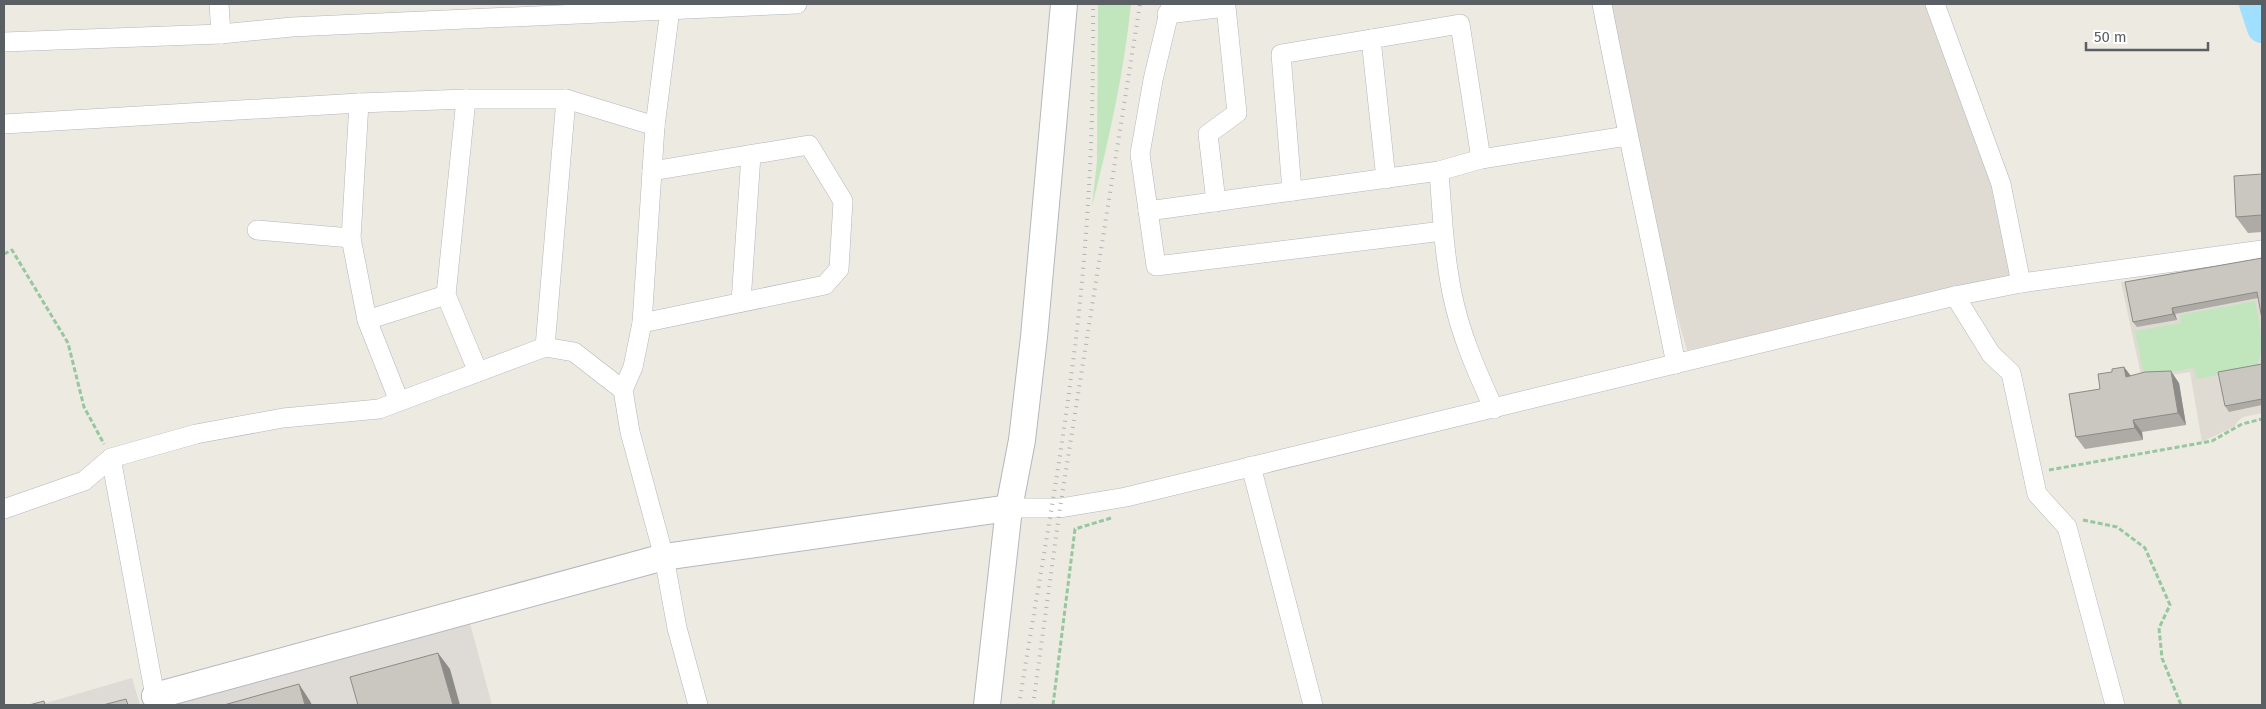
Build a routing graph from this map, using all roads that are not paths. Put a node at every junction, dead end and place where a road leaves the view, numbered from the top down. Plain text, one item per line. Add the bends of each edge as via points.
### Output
1 (219, 4) edge
2 (797, 4) edge
3 (1064, 4) edge
4 (1602, 4) edge
5 (1935, 4) edge
6 (670, 9) junction
7 (1169, 9) edge
8 (221, 34) junction
9 (1371, 38) junction
10 (4, 42) edge
11 (466, 99) junction
12 (566, 99) junction
13 (359, 103) junction
14 (4, 124) edge
15 (656, 126) junction
16 (1627, 136) junction
17 (751, 154) junction
18 (1481, 159) junction
19 (652, 171) junction
20 (1439, 171) junction
21 (1386, 179) junction
22 (1292, 192) junction
23 (1216, 202) junction
24 (1148, 211) junction
25 (257, 230) dead end
26 (1443, 231) junction
27 (350, 238) junction
28 (2262, 250) edge
29 (2020, 282) junction
30 (446, 295) junction
31 (1955, 296) junction
32 (741, 302) junction
33 (367, 320) junction
34 (642, 323) junction
35 (546, 347) junction
36 (1676, 364) junction
37 (478, 372) junction
38 (623, 390) junction
39 (399, 401) junction
40 (1494, 409) junction
41 (111, 458) junction
42 (1251, 466) junction
43 (1009, 508) junction
44 (4, 509) edge
45 (664, 557) junction
46 (155, 696) joint
47 (698, 705) edge
48 (987, 705) edge
49 (1313, 705) edge
50 (2115, 705) edge

1 - 8 street
2 - 6 street
3 - 43 street via 1034,337 1022,440
4 - 16 street
5 - 29 street via 2001,184
6 - 8 street via 292,27
6 - 15 street
7 - 23 street via 1226,7 1237,112 1208,134
7 - 24 street via 1140,154
8 - 10 street
9 - 18 street via 1460,24
9 - 21 street
9 - 22 street via 1281,54
11 - 12 street
11 - 13 street
11 - 30 street
12 - 15 street
12 - 35 street
13 - 14 street
13 - 27 street
15 - 19 street
16 - 18 street
16 - 36 street
17 - 19 street
17 - 32 street
17 - 32 street via 810,144 843,201 839,269 825,285
18 - 20 street
19 - 34 street
20 - 21 street
20 - 26 street
21 - 22 street
22 - 23 street
23 - 24 street
24 - 26 street via 1156,266
25 - 27 street
26 - 40 street via 1452,294 1471,359
27 - 33 street
28 - 29 street
29 - 31 street
30 - 33 street
30 - 37 street
31 - 36 street
31 - 50 street via 1991,354 2011,373 2037,494 2065,523
32 - 34 street
33 - 39 street
34 - 38 street via 633,367
35 - 37 street
35 - 38 street via 574,352
36 - 40 street
37 - 39 street
38 - 45 street via 630,432
39 - 41 street via 379,409 283,418 196,434
40 - 42 street
41 - 44 street via 84,481
41 - 46 street
42 - 43 street via 1092,504
42 - 49 street
43 - 45 street
43 - 48 street
45 - 46 street
45 - 47 street via 677,628

